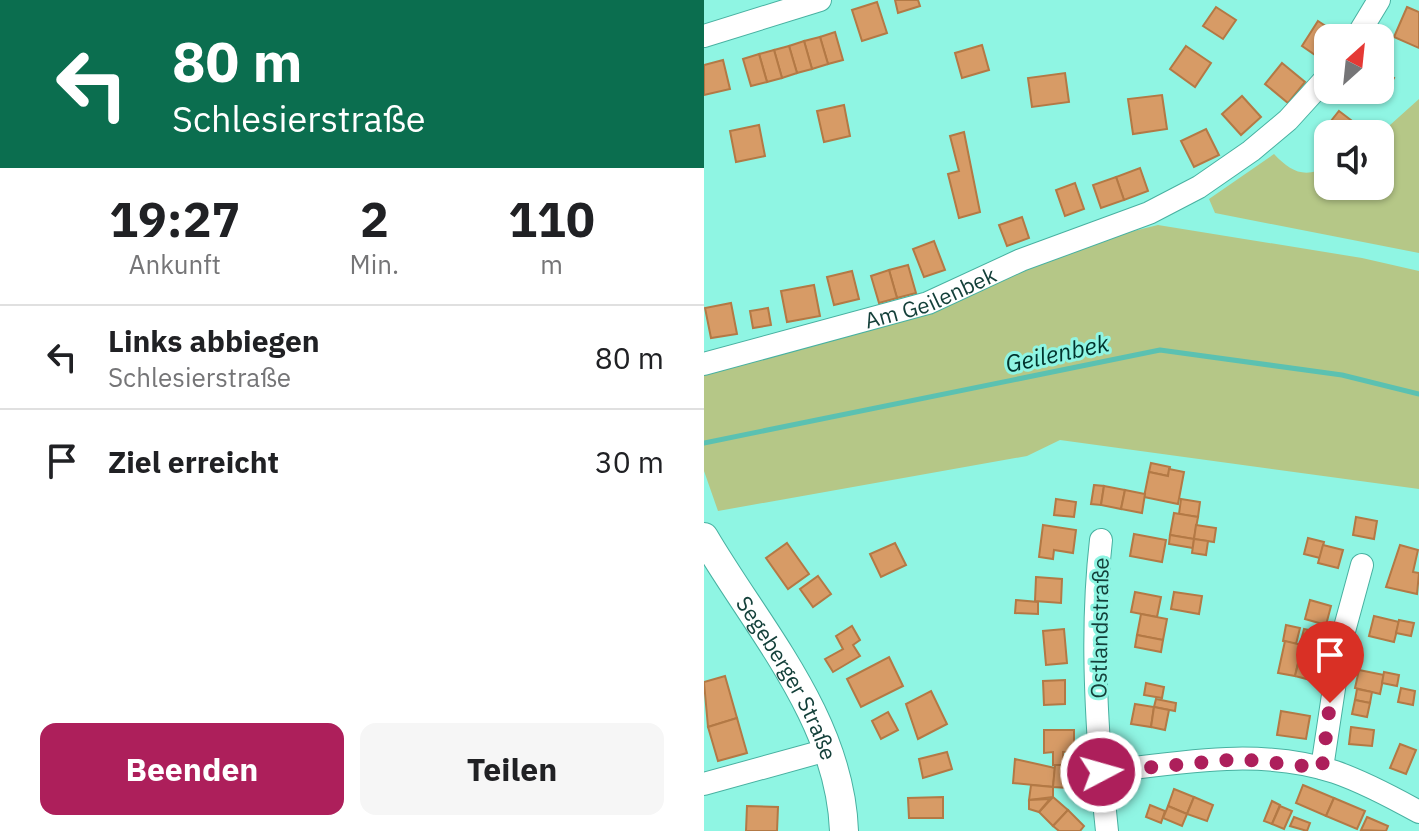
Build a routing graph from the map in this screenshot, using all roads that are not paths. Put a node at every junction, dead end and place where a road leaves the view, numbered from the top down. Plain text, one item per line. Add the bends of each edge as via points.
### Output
1 (820, 0) edge
2 (1379, 0) edge
3 (1364, 24) edge
4 (704, 36) edge
5 (1314, 91) edge
6 (704, 364) edge
7 (704, 537) edge
8 (1101, 540) dead end
9 (1362, 565) dead end
10 (827, 750) junction
11 (1322, 768) junction
12 (1101, 772) junction
13 (704, 784) edge
14 (1419, 812) edge
15 (844, 831) edge
16 (1107, 831) edge

1 - 4 street
2 - 3 street
5 - 6 street, Am Geilenbek via 1251,151 1149,213 1021,260 928,303
7 - 10 main road, Segeberger Straße via 793,675
8 - 12 street, Ostlandstraße via 1094,666
9 - 11 street via 1341,642
10 - 13 street
10 - 15 main road, Segeberger Straße
11 - 12 street via 1218,759
11 - 14 street
12 - 16 street, Ostlandstraße

